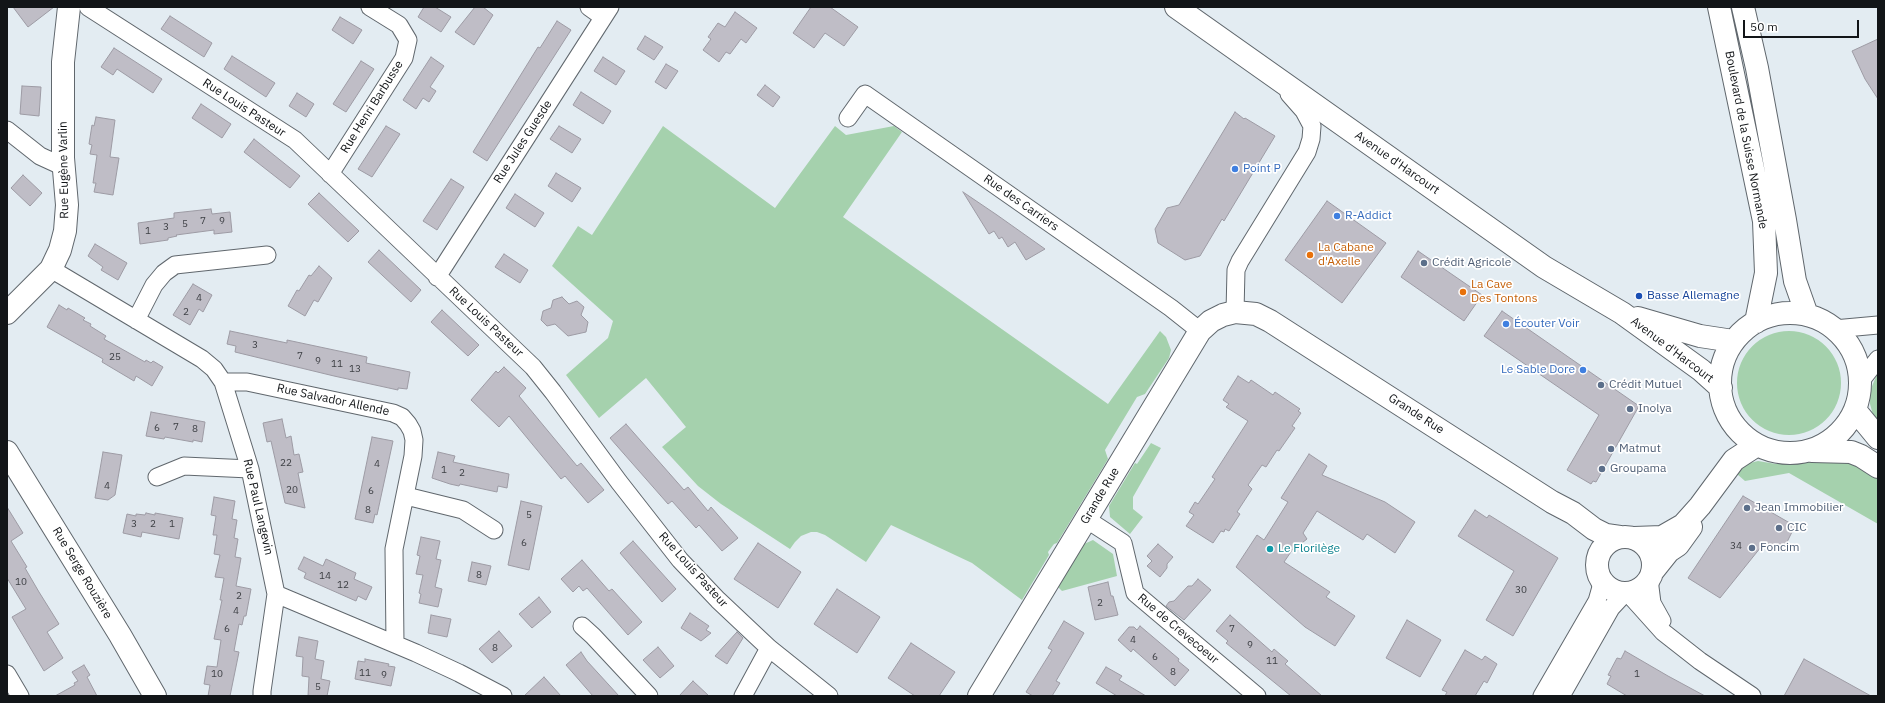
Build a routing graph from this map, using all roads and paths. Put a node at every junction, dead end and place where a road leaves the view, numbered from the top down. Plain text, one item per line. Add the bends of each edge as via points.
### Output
1 (69, 7) edge
2 (88, 7) edge
3 (370, 7) edge
4 (589, 7) edge
5 (1176, 7) edge
6 (1720, 7) edge
7 (1743, 7) edge
8 (606, 12) edge
9 (1272, 75) junction
10 (848, 118) dead end
11 (7, 130) edge
12 (64, 167) junction
13 (330, 174) junction
14 (267, 255) dead end
15 (51, 269) junction
16 (437, 277) junction
17 (1235, 312) junction
18 (7, 313) edge
19 (1622, 313) junction
20 (1807, 314) junction
21 (136, 320) junction
22 (1756, 322) junction
23 (1878, 325) edge
24 (1834, 329) junction
25 (1200, 331) junction
26 (1733, 341) junction
27 (1878, 359) edge
28 (223, 382) junction
29 (1860, 382) junction
30 (1721, 388) junction
31 (1855, 410) junction
32 (1735, 428) junction
33 (1878, 438) edge
34 (1757, 445) junction
35 (1812, 451) junction
36 (7, 452) edge
37 (1734, 460) junction
38 (1878, 467) edge
39 (250, 469) junction
40 (157, 477) dead end
41 (406, 496) junction
42 (1552, 502) junction
43 (1700, 506) junction
44 (1086, 519) junction
45 (494, 530) dead end
46 (1627, 538) junction
47 (1599, 567) junction
48 (1651, 575) junction
49 (1626, 593) junction
50 (276, 594) junction
51 (582, 626) dead end
52 (1675, 641) junction
53 (395, 644) junction
54 (769, 648) junction
55 (7, 674) edge
56 (20, 696) edge
57 (155, 696) edge
58 (262, 696) edge
59 (503, 696) edge
60 (648, 696) edge
61 (743, 696) edge
62 (829, 696) edge
63 (979, 696) edge
64 (1257, 696) edge
65 (1542, 696) edge
66 (1561, 696) edge
67 (1752, 696) edge

1 - 12 street, Rue Eugène Varlin via 63,62
2 - 13 street, Rue Louis Pasteur via 295,140
3 - 13 street, Rue Henri Barbusse via 399,26 408,40 404,58
4 - 8 street
5 - 9 street, Avenue d'Harcourt
6 - 22 street, Boulevard de la Suisse Normande via 1764,221 1766,273
7 - 20 street, Boulevard de la Suisse Normande via 1785,220 1794,281
8 - 16 street, Rue Jules Guesde
9 - 17 street via 1304,111 1312,126 1311,139 1307,152 1236,270
9 - 19 street, Avenue d'Harcourt via 1544,267
10 - 25 street, Rue des Carriers via 865,94 1171,308
11 - 12 street via 40,156
12 - 15 street, Rue Eugène Varlin via 67,205 65,231
13 - 16 street, Rue Louis Pasteur
14 - 21 street via 174,265 154,285
15 - 18 street, Rue Eugène Varlin
15 - 21 street, Rue Paul Langevin
16 - 54 street, Rue Louis Pasteur via 533,367 680,560
17 - 25 street, Grande Rue via 1211,321
17 - 42 street, Grande Rue via 1256,314 1270,321
19 - 26 street, Avenue d'Harcourt via 1700,336
19 - 30 street, Avenue d'Harcourt via 1701,370
20 - 22 street via 1774,315
20 - 24 street
21 - 28 street, Rue Paul Langevin via 202,359
22 - 26 street via 1744,329
23 - 24 street
24 - 29 street via 1845,342 1858,366
25 - 44 street, Grande Rue
26 - 30 street via 1725,357
27 - 29 street
28 - 39 street, Rue Paul Langevin
28 - 41 street, Rue Salvador Allende via 247,382 394,413 402,418 412,431 414,440 414,456
29 - 31 street
30 - 32 street via 1723,404
31 - 33 street
31 - 35 street via 1829,443
32 - 34 street
32 - 37 street
34 - 35 street via 1784,453
34 - 37 street
35 - 38 street via 1851,452
36 - 57 street, Rue Serge Rouzière
37 - 43 street
39 - 40 street via 184,466
39 - 50 street, Rue Paul Langevin
41 - 45 street via 463,510
41 - 53 street, Rue Salvador Allende via 394,549
42 - 46 street, Grande Rue via 1606,535
42 - 47 street, Grande Rue via 1591,545
43 - 46 street via 1683,525 1662,537
43 - 48 street via 1685,536 1664,556
44 - 63 street, Grande Rue
44 - 64 street, Rue de Crevecoeur via 1123,543 1134,593
46 - 47 street via 1606,545
46 - 48 street via 1647,547 1651,555
47 - 49 street via 1610,588
47 - 65 street via 1601,587 1597,601
48 - 49 street via 1639,589
48 - 52 street via 1652,603
49 - 52 street
49 - 66 street via 1610,608
50 - 53 street
50 - 58 street, Rue Paul Langevin
51 - 60 street
52 - 67 street
53 - 59 street
54 - 61 street
54 - 62 street, Rue Louis Pasteur
55 - 56 street

